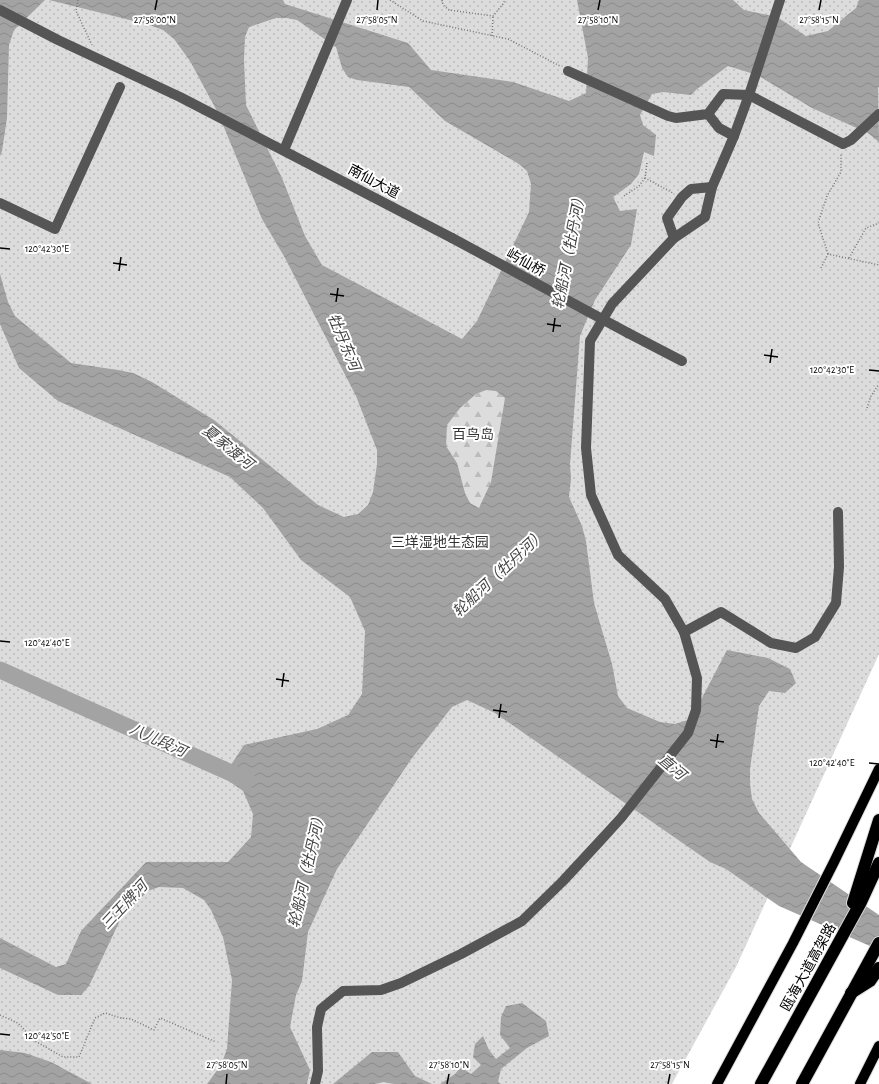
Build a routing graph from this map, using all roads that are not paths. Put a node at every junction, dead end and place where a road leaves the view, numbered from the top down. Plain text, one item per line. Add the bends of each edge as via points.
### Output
1 (347, 0) edge
2 (779, 5) edge
3 (0, 10) edge
4 (568, 71) road end
5 (120, 87) dead end
6 (751, 90) junction
7 (708, 114) junction
8 (879, 114) edge
9 (734, 136) junction
10 (284, 150) junction
11 (712, 187) junction
12 (0, 203) edge
13 (452, 238) joint
14 (674, 238) junction
15 (682, 361) dead end
16 (838, 512) dead end
17 (684, 632) junction
18 (879, 769) edge
19 (879, 820) edge
20 (879, 863) edge
21 (865, 882) junction
22 (879, 943) edge
23 (879, 968) edge
24 (865, 979) junction
25 (879, 1046) edge
26 (315, 1084) edge
27 (717, 1084) edge
28 (761, 1084) edge
29 (802, 1084) edge
30 (860, 1084) edge

1 - 10 street
2 - 6 street
3 - 10 street, 南仙大道
4 - 7 street via 676,118
5 - 12 street via 55,229
6 - 7 street via 723,94
6 - 8 street via 843,144 851,140
6 - 9 street
7 - 9 street via 719,128
9 - 11 street
10 - 13 street, 南仙大道
11 - 14 street via 705,217
11 - 14 street via 691,189 682,197 667,218
13 - 15 street, 屿仙桥, bridge
14 - 17 street via 612,304 590,340 586,448 591,495 618,555 666,599
16 - 17 street via 839,566 836,603 815,637 796,648 771,643 721,612
17 - 26 street via 697,678 696,710 688,733 621,818 564,881 522,921 402,983 380,990 343,991 321,1009 317,1027 318,1071
18 - 27 main road via 793,943
19 - 21 highway
20 - 21 highway
21 - 28 highway, 瓯海大道高架路 via 831,957
22 - 24 highway
23 - 24 highway
24 - 29 highway via 850,994
25 - 30 main road

